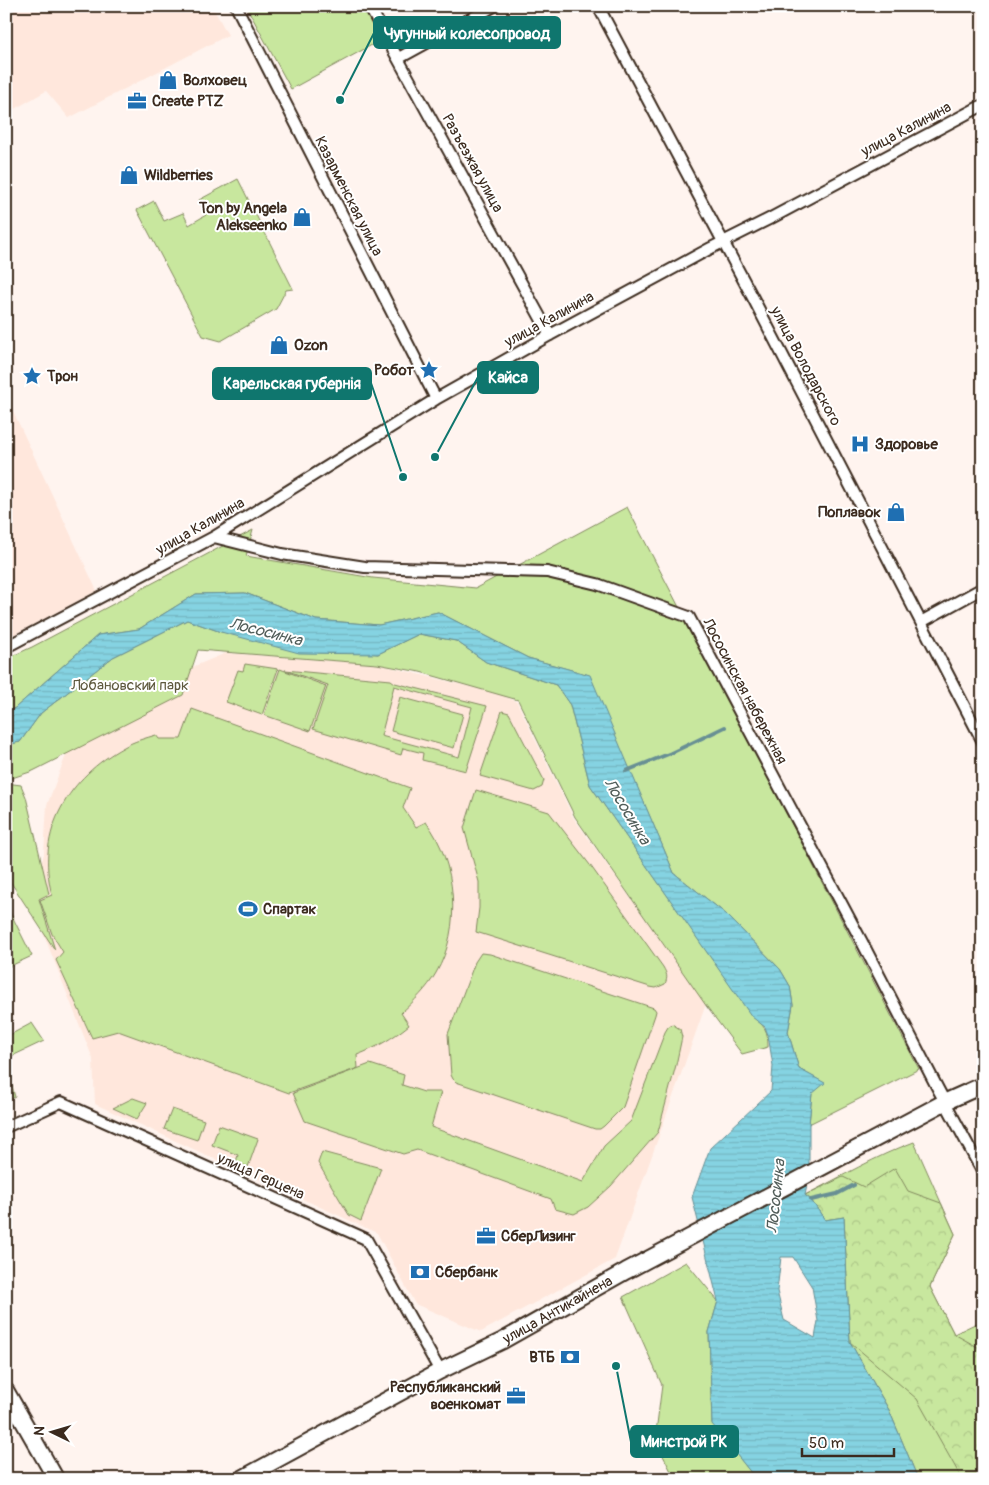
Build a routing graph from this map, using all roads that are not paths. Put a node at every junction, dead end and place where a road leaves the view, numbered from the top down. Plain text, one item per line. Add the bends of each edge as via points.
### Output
1 (236, 6) edge
2 (369, 6) edge
3 (494, 6) edge
4 (598, 6) edge
5 (399, 58) junction
6 (983, 105) edge
7 (723, 242) junction
8 (550, 335) junction
9 (436, 400) junction
10 (214, 537) junction
11 (983, 588) edge
12 (921, 622) junction
13 (6, 647) edge
14 (983, 742) edge
15 (983, 1085) edge
16 (945, 1102) junction
17 (6, 1127) edge
18 (983, 1173) edge
19 (440, 1371) junction
20 (6, 1391) edge
21 (56, 1479) edge
22 (241, 1479) edge

1 - 9 street, Казарменская улица
2 - 5 street, Разъезжая улица
3 - 5 street
4 - 7 street, улица Володарского
5 - 8 street, Разъезжая улица
6 - 7 street, улица Калинина
7 - 8 street, улица Калинина
7 - 12 street, улица Володарского
8 - 9 street, улица Калинина
9 - 10 street, улица Калинина
10 - 13 street, улица Калинина
10 - 16 street, Лососинская набережная via 282,554 364,567 547,572 597,584 689,617
11 - 12 street
12 - 14 street, улица Володарского
15 - 16 main road, улица Антикайнена
16 - 18 street, Лососинская набережная
16 - 19 main road, улица Антикайнена via 626,1271 502,1342
17 - 19 street, улица Герцена via 61,1102 366,1239
19 - 22 main road, улица Антикайнена
20 - 21 main road

